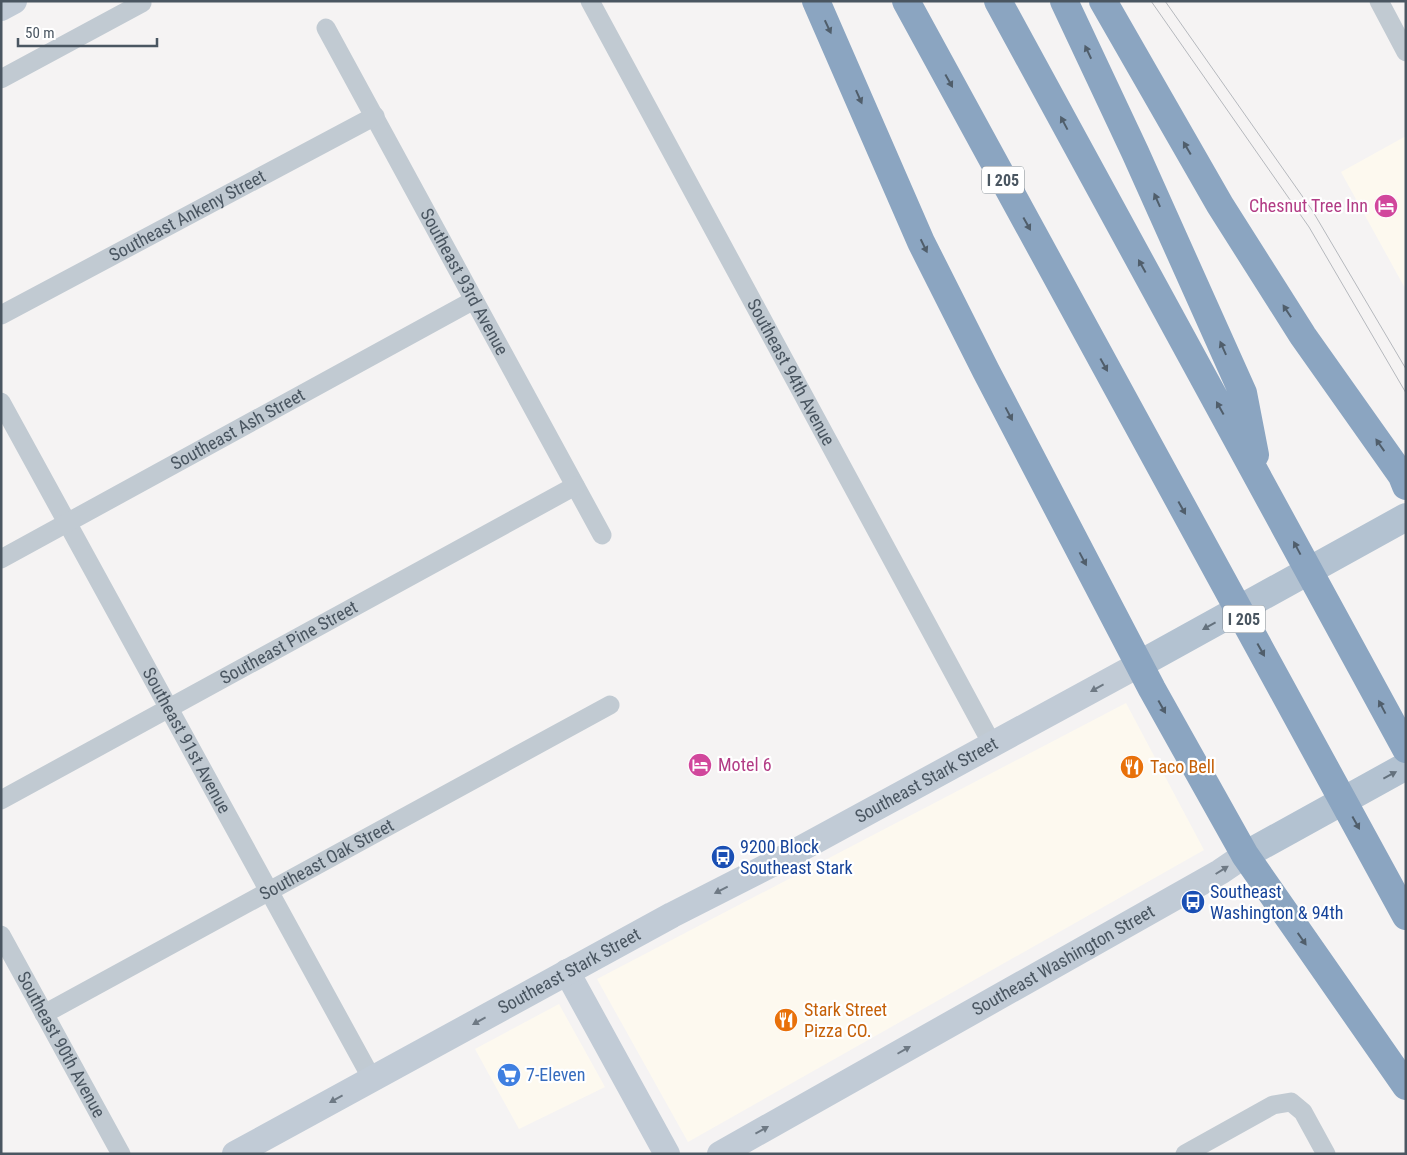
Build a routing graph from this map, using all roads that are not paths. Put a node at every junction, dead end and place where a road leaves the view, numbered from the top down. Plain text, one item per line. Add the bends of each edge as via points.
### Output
1 (14, 1) edge
2 (590, 1) edge
3 (816, 1) edge
4 (891, 1) edge
5 (906, 1) edge
6 (998, 1) edge
7 (1064, 1) edge
8 (1103, 1) edge
9 (1379, 1) edge
10 (142, 3) dead end
11 (1, 8) edge
12 (326, 28) dead end
13 (1401, 30) edge
14 (926, 38) junction
15 (1406, 52) edge
16 (1, 80) edge
17 (375, 116) junction
18 (474, 300) junction
19 (1, 315) edge
20 (1, 402) edge
21 (1260, 482) junction
22 (576, 486) junction
23 (1406, 486) edge
24 (1406, 517) edge
25 (67, 522) junction
26 (602, 535) dead end
27 (1, 559) edge
28 (1140, 664) junction
29 (610, 705) dead end
30 (169, 708) junction
31 (992, 744) junction
32 (1406, 749) edge
33 (1406, 766) edge
34 (1, 800) edge
35 (1245, 855) junction
36 (269, 892) junction
37 (1406, 916) edge
38 (1, 935) edge
39 (568, 972) junction
40 (44, 1014) junction
41 (372, 1079) junction
42 (1406, 1086) edge
43 (121, 1154) edge
44 (235, 1154) edge
45 (666, 1154) edge
46 (720, 1154) edge
47 (1186, 1154) edge
48 (1326, 1154) edge

1 - 11 main road
2 - 31 street, Southeast 94th Avenue
3 -> 28 highway via 921,242
4 - 14 highway
5 - 14 highway, I 205
21 -> 6 highway
21 -> 7 highway via 1243,393
23 -> 8 highway via 1220,205
9 - 13 street
10 - 16 street
12 - 17 street, Southeast 93rd Avenue
13 - 15 street
14 -> 37 highway, I 205
17 - 18 street, Southeast 93rd Avenue
17 - 19 street, Southeast Ankeny Street
18 - 22 street, Southeast 93rd Avenue
18 - 25 street, Southeast Ash Street
20 - 25 street, Southeast 91st Avenue
32 -> 21 highway
22 - 26 street, Southeast 93rd Avenue
22 - 30 street, Southeast Pine Street
24 -> 28 main road, Southeast Stark Street
25 - 27 street, Southeast Ash Street
25 - 30 street, Southeast 91st Avenue
28 -> 31 main road, Southeast Stark Street
28 -> 35 highway
29 - 36 street, Southeast Oak Street
30 - 34 street, Southeast Pine Street
30 - 36 street, Southeast 91st Avenue
31 -> 39 main road, Southeast Stark Street
35 -> 33 main road, Southeast Washington Street
35 -> 42 highway
46 -> 35 main road, Southeast Washington Street
36 - 40 street, Southeast Oak Street
36 - 41 street, Southeast 91st Avenue
38 - 40 street, Southeast 90th Avenue
39 -> 41 main road, Southeast Stark Street
39 - 45 main road
40 - 43 street, Southeast 90th Avenue
41 -> 44 main road, Southeast Stark Street
47 - 48 street via 1273,1105 1291,1102 1303,1112

